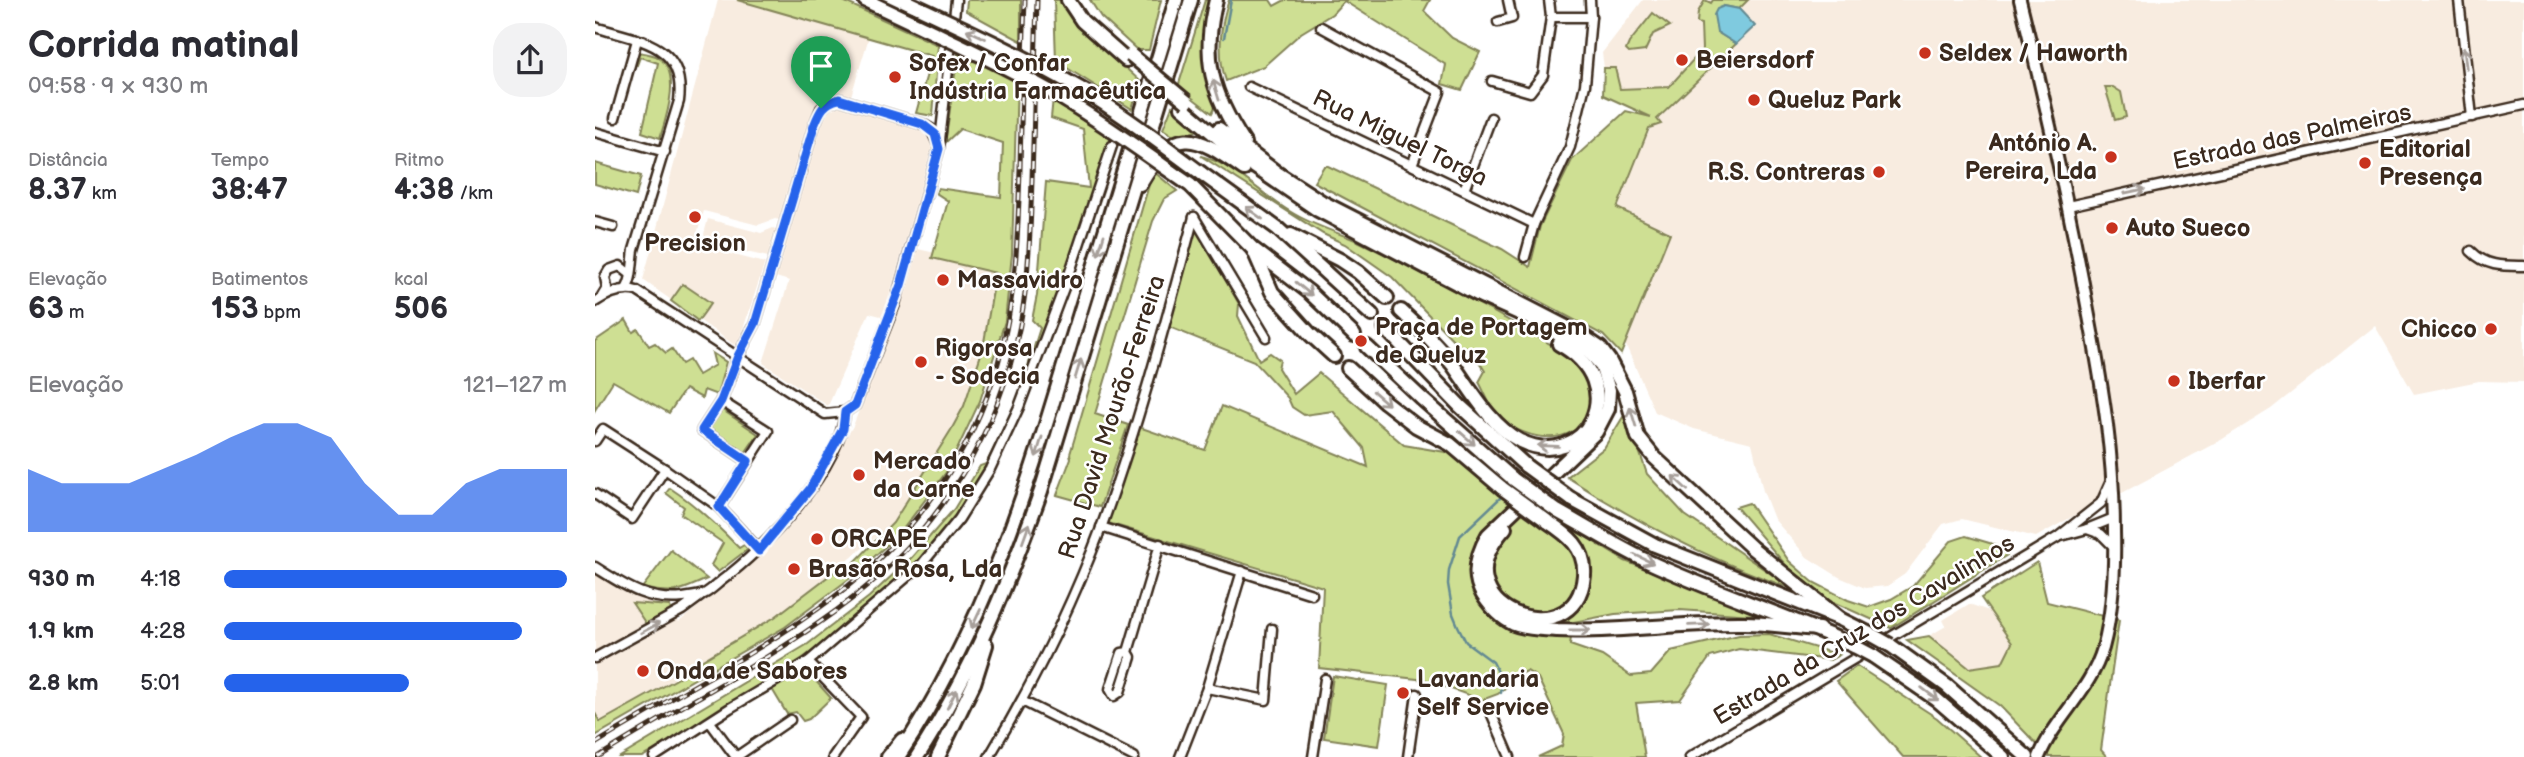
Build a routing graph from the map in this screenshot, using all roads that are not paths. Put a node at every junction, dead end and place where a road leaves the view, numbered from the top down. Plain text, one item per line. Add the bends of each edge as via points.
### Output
1 (865, 0) edge
2 (903, 0) edge
3 (956, 0) edge
4 (1068, 0) edge
5 (1077, 0) edge
6 (1166, 0) edge
7 (1175, 0) edge
8 (1191, 0) edge
9 (1216, 0) edge
10 (1509, 0) edge
11 (1549, 0) edge
12 (1590, 0) edge
13 (2020, 0) edge
14 (2459, 0) edge
15 (1551, 17) junction
16 (1591, 17) junction
17 (1498, 22) dead end
18 (595, 27) edge
19 (1321, 27) dead end
20 (637, 40) junction
21 (1160, 51) junction
22 (1128, 58) junction
23 (1492, 81) dead end
24 (1249, 87) dead end
25 (1184, 105) junction
26 (2524, 105) edge
27 (2472, 117) junction
28 (615, 118) dead end
29 (1491, 118) dead end
30 (595, 132) edge
31 (1112, 146) dead end
32 (939, 149) junction
33 (1248, 150) junction
34 (664, 152) junction
35 (1412, 165) junction
36 (1464, 190) junction
37 (1128, 205) junction
38 (2068, 206) junction
39 (595, 222) edge
40 (1534, 224) junction
41 (613, 227) dead end
42 (1278, 229) junction
43 (1350, 229) junction
44 (1252, 247) junction
45 (634, 250) junction
46 (2472, 251) dead end
47 (1525, 257) dead end
48 (616, 266) junction
49 (2524, 266) edge
50 (631, 277) junction
51 (605, 282) junction
52 (621, 291) junction
53 (637, 291) junction
54 (1481, 296) junction
55 (1387, 298) dead end
56 (597, 300) edge
57 (1401, 311) dead end
58 (1372, 315) dead end
59 (1385, 328) dead end
60 (1353, 335) dead end
61 (1266, 337) dead end
62 (1367, 347) dead end
63 (738, 356) junction
64 (1334, 356) dead end
65 (1348, 368) dead end
66 (1617, 374) junction
67 (721, 401) junction
68 (845, 412) junction
69 (595, 441) edge
70 (748, 461) junction
71 (665, 469) junction
72 (2113, 472) junction
73 (595, 494) edge
74 (719, 507) junction
75 (2087, 516) junction
76 (2114, 518) junction
77 (1101, 527) junction
78 (2087, 529) junction
79 (2058, 537) junction
80 (1160, 544) junction
81 (2114, 547) junction
82 (759, 551) junction
83 (595, 567) edge
84 (1242, 571) junction
85 (704, 594) junction
86 (1312, 594) dead end
87 (1001, 597) junction
88 (1840, 619) junction
89 (1272, 629) dead end
90 (1819, 629) junction
91 (1128, 652) junction
92 (595, 659) edge
93 (808, 662) junction
94 (1325, 679) dead end
95 (1206, 688) junction
96 (1417, 694) dead end
97 (1022, 701) junction
98 (929, 712) junction
99 (1492, 715) dead end
100 (790, 720) dead end
101 (710, 722) junction
102 (654, 757) edge
103 (736, 757) edge
104 (833, 757) edge
105 (888, 757) edge
106 (898, 757) edge
107 (917, 757) edge
108 (937, 757) edge
109 (989, 757) edge
110 (1134, 757) edge
111 (1180, 757) edge
112 (1313, 757) edge
113 (1408, 757) edge
114 (1510, 757) edge
115 (1690, 757) edge
116 (2003, 757) edge
117 (2027, 757) edge
118 (2039, 757) edge

1 - 44 highway, bridge via 1059,96 1125,138 1190,185
42 -> 2 highway, bridge via 1086,92
3 - 32 street
4 - 22 highway via 1082,21
5 - 22 highway
6 - 21 highway
7 - 21 highway
8 - 37 highway
33 -> 9 highway via 1227,118 1209,63
10 - 17 street via 1512,18
11 - 15 street
12 - 16 street
13 - 38 main road
27 -> 14 street
15 - 16 street
15 - 23 street via 1543,75 1530,92
16 - 40 street via 1585,85 1570,147
18 - 20 street
19 - 35 street via 1440,92
20 - 28 street
20 - 34 street via 655,45 673,60 681,80
21 -> 98 highway via 1002,557
22 - 25 highway, bridge
24 - 35 street, Rua Miguel Torga
25 - 33 highway
25 - 43 highway via 1272,181
26 - 27 street, Estrada das Palmeiras
38 -> 27 street, Estrada das Palmeiras
29 - 36 street
30 - 34 street
31 - 93 street via 1040,354 991,469 922,564
32 - 63 street via 935,134 922,124 839,99 821,108 755,324
32 - 68 street via 894,307 855,405
33 - 66 highway via 1322,202 1578,333 1600,348
34 - 45 street
35 - 36 street, Rua Miguel Torga
36 - 40 street, Rua Miguel Torga
37 - 43 highway via 1162,151 1189,141 1217,149 1278,194
87 -> 37 highway via 1041,491
38 - 72 main road via 2106,405
39 - 41 street
40 - 47 street
42 - 55 highway via 1340,260
42 - 58 highway
43 - 54 highway
44 -> 60 highway via 1309,292
44 - 64 highway via 1272,292
45 - 48 street
45 - 50 street
46 - 49 street via 2494,265
48 - 50 street via 625,268
48 - 51 street via 609,270
50 - 52 street
50 - 53 street
51 - 52 street via 610,289
51 - 56 street via 607,288
52 - 53 street
52 - 56 street
53 - 63 street
54 -> 57 highway via 1570,350 1588,366 1597,388 1596,409 1584,432 1564,447 1542,448 1501,427 1429,336
54 -> 90 highway via 1588,351 1601,365 1609,390 1608,409 1596,432 1488,535 1478,552 1479,588 1501,616 1539,629 1745,622
59 - 88 highway, bridge via 1525,466 1571,499 1655,545
61 - 77 street, Rua David Mourão-Ferreira via 1194,217 1154,363
62 -> 90 highway, bridge via 1513,479 1557,511 1647,561
63 - 67 street
63 - 68 street via 825,414
65 -> 66 highway, bridge via 1416,426 1450,444 1502,488 1547,521 1569,536 1579,549 1583,589 1571,605 1541,620 1508,611 1497,601 1487,585 1487,554 1513,519 1601,437 1611,425
88 -> 66 highway via 1752,548 1654,457 1639,437
67 - 70 street via 702,430
67 - 70 street via 768,430
68 - 82 street via 843,429 810,489
69 - 71 street via 603,429
70 - 74 street
71 - 73 street via 632,519
71 - 74 street
72 - 75 street, Estrada da Cruz dos Cavalinhos via 2105,496
72 - 76 main road
74 - 82 street
75 - 76 street via 2101,513
75 - 79 street, Estrada da Cruz dos Cavalinhos
76 - 78 street, Estrada da Cruz dos Cavalinhos
76 - 81 main road
77 - 80 street
77 - 97 street, Rua David Mourão-Ferreira
78 - 79 street, Estrada da Cruz dos Cavalinhos
78 - 81 street via 2101,534
79 - 115 street, Estrada da Cruz dos Cavalinhos
80 - 84 street
80 - 91 street
81 - 118 main road via 2112,594 2100,656
82 - 85 street
83 - 85 street via 653,598
84 - 86 street
84 - 95 street
92 -> 85 street
107 -> 87 highway via 942,719
87 - 108 highway via 974,683
88 - 117 highway, bridge via 1890,645 1947,686
89 - 95 street via 1266,700
90 -> 116 highway, bridge via 1873,656 1936,699
91 - 91 street via 1131,657 1121,692 1114,696 1110,689 1122,653
93 - 101 street
93 - 104 street via 861,717
94 - 112 street
95 - 111 street
96 - 113 street
97 - 109 street, Rua David Mourão-Ferreira
97 - 110 street
98 - 105 highway
98 - 106 highway
99 - 114 street
100 - 103 street
101 - 102 street
101 - 103 street

